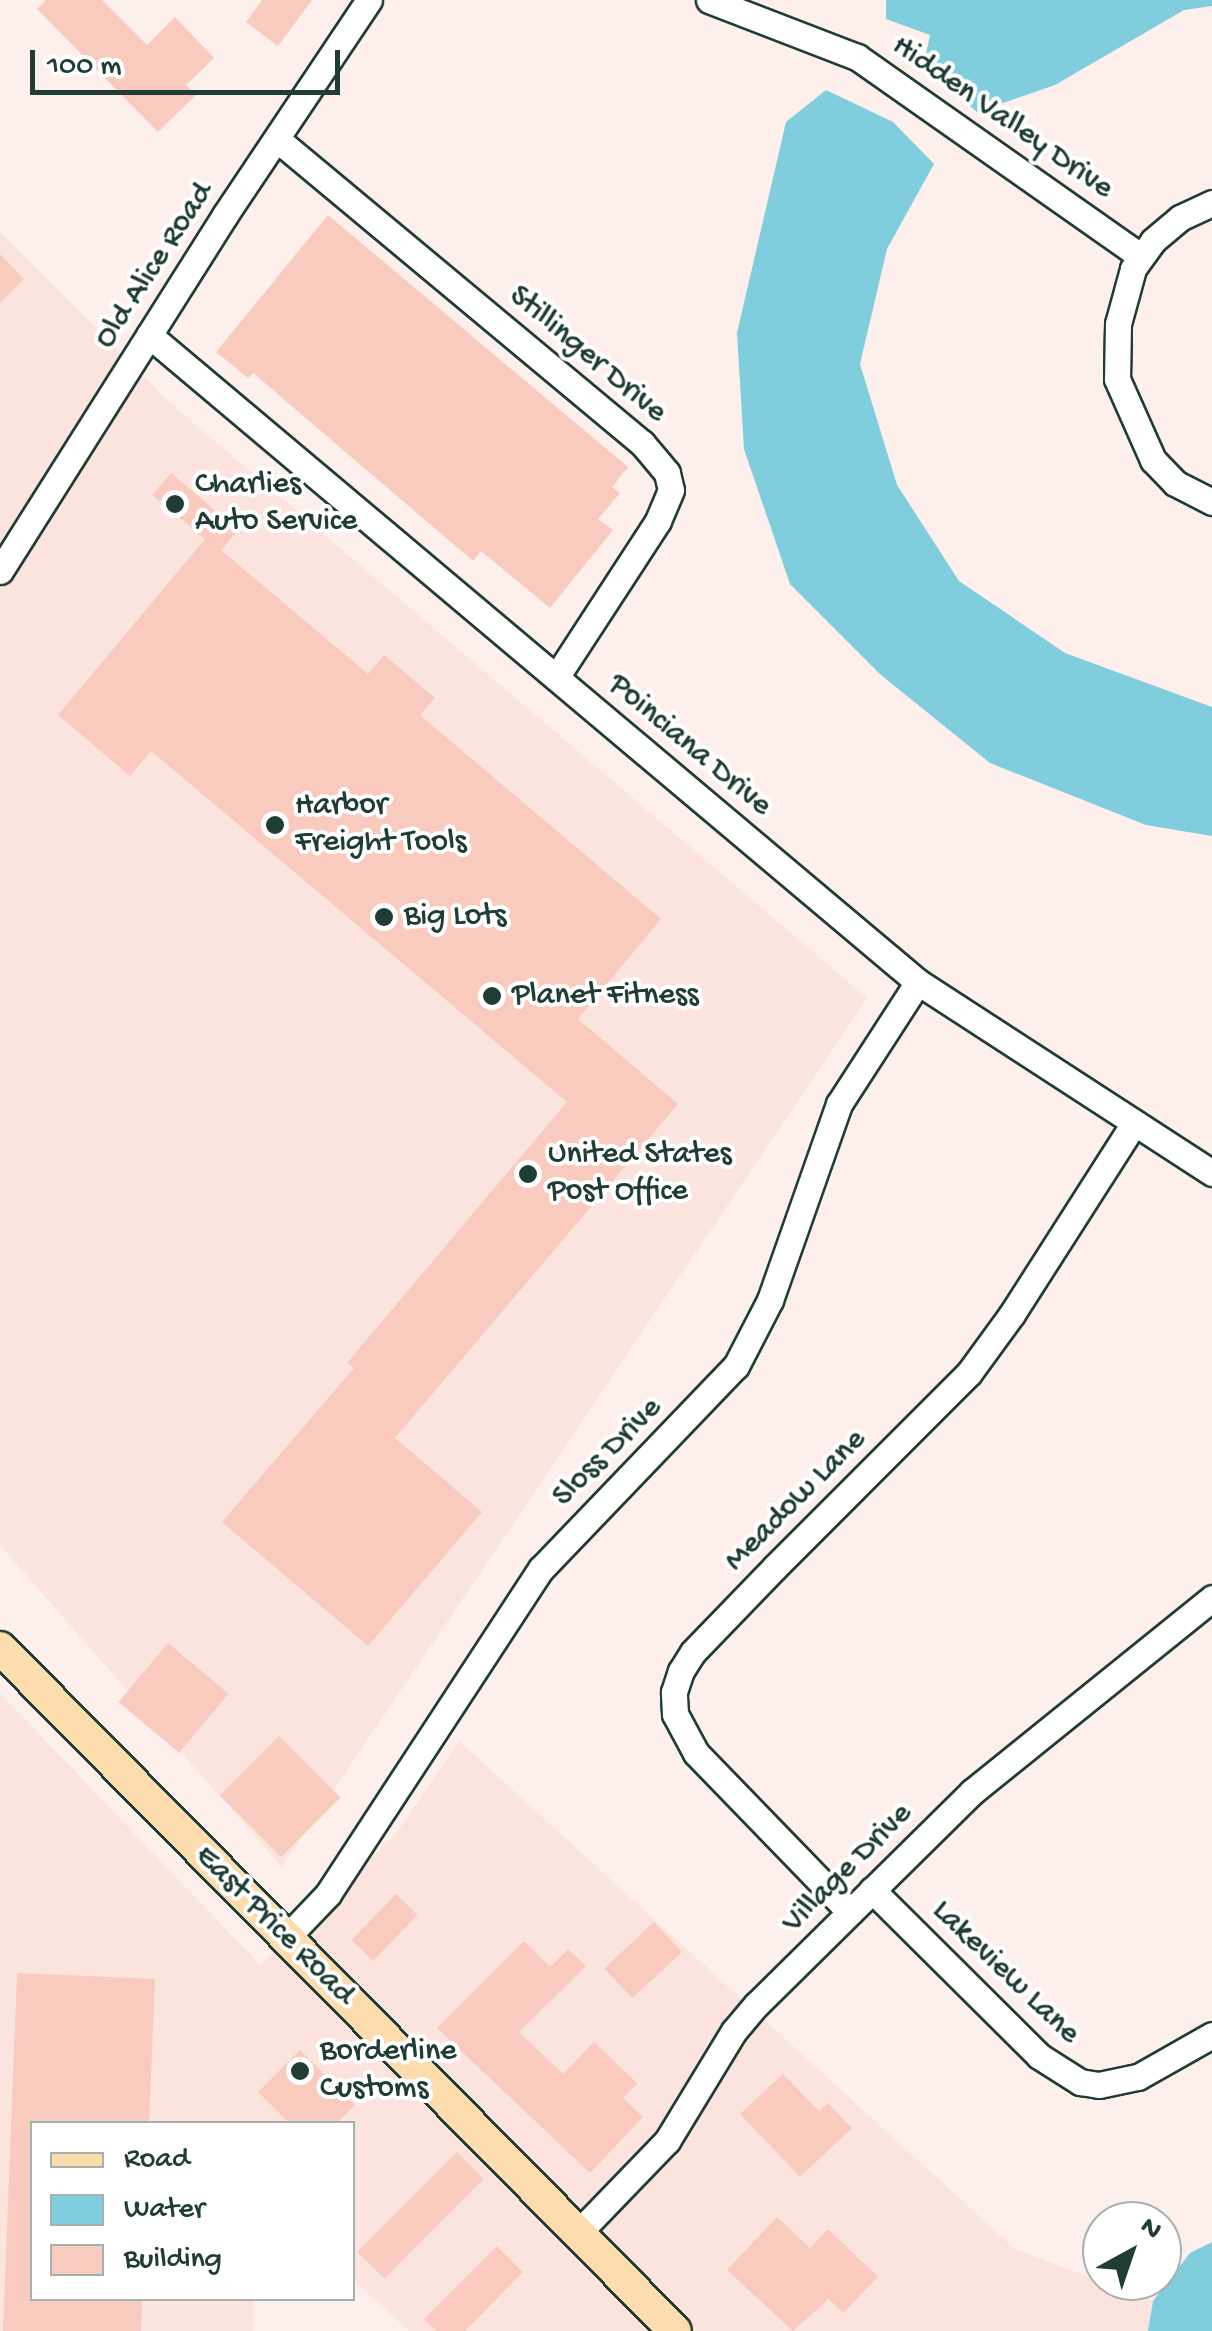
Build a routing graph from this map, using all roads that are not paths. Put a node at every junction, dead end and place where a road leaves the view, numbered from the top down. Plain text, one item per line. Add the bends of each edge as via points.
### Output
1 (369, 0) edge
2 (709, 0) edge
3 (278, 140) junction
4 (1212, 203) edge
5 (1140, 256) junction
6 (149, 335) junction
7 (1212, 502) edge
8 (0, 571) edge
9 (557, 676) junction
10 (918, 982) junction
11 (1134, 1123) junction
12 (1212, 1174) edge
13 (1212, 1598) edge
14 (0, 1648) edge
15 (872, 1890) junction
16 (850, 1912) junction
17 (286, 1938) junction
18 (1212, 2036) edge
19 (579, 2232) junction
20 (675, 2331) edge

1 - 3 street, Old Alice Road
2 - 5 street, Hidden Valley Drive via 857,57
3 - 6 street, Old Alice Road
3 - 9 street, Stillinger Drive via 642,442 668,473 671,490 658,521
4 - 5 street via 1180,218
5 - 7 street via 1118,324 1118,379 1153,460 1175,483
6 - 8 street, Old Alice Road
6 - 9 street, Poinciana Drive
9 - 10 street, Poinciana Drive
10 - 11 street, Poinciana Drive
10 - 17 street, Sloss Drive via 839,1104 770,1300 736,1366 541,1570 328,1894
11 - 12 street, Poinciana Drive
11 - 16 street, Meadow Lane via 968,1373 693,1652 681,1672 675,1714 696,1754
13 - 15 street, Village Drive via 1015,1753
14 - 17 main road, East Price Road
15 - 16 street, Village Drive
15 - 18 street, Lakeview Lane via 1039,2056 1080,2082 1138,2077
16 - 19 street, Village Drive via 734,2031 667,2140
17 - 19 main road, East Price Road
19 - 20 main road, East Price Road

